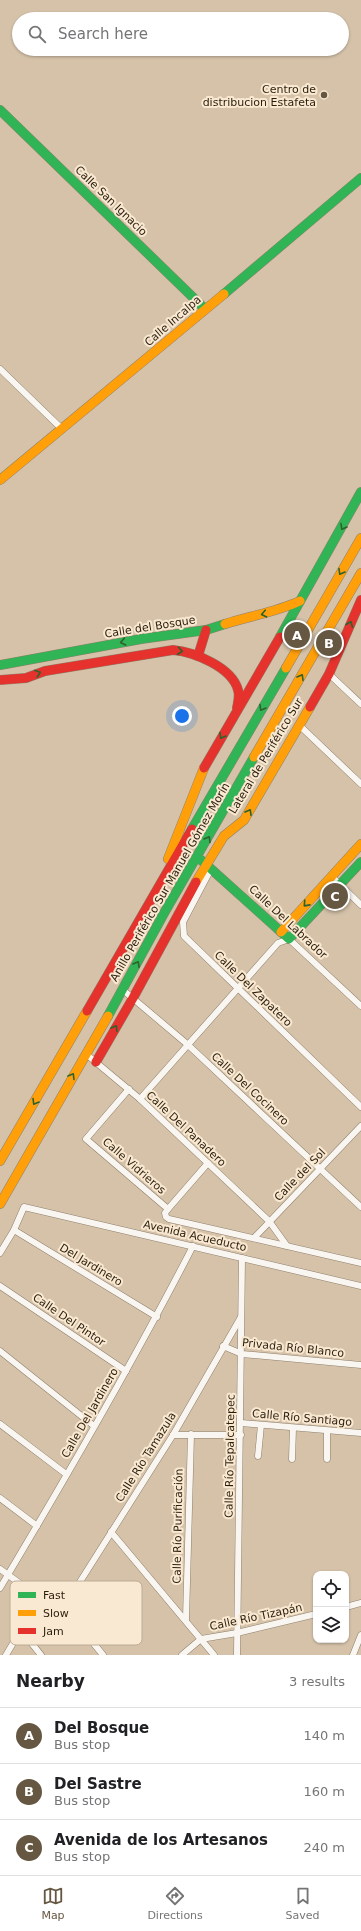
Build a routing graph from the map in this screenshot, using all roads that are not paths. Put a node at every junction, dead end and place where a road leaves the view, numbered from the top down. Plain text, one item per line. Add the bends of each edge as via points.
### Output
1 (0, 110) edge
2 (361, 178) edge
3 (205, 309) junction
4 (0, 369) edge
5 (62, 429) junction
6 (0, 480) edge
7 (361, 492) edge
8 (361, 538) edge
9 (361, 573) edge
10 (300, 601) junction
11 (360, 604) edge
12 (206, 630) junction
13 (198, 656) junction
14 (0, 665) edge
15 (329, 674) junction
16 (0, 680) edge
17 (361, 704) edge
18 (237, 710) junction
19 (299, 725) junction
20 (361, 784) edge
21 (361, 844) edge
22 (198, 857) junction
23 (361, 862) edge
24 (208, 866) junction
25 (331, 876) junction
26 (340, 885) junction
27 (152, 899) junction
28 (361, 905) edge
29 (281, 932) junction
30 (288, 939) junction
31 (278, 944) junction
32 (237, 988) junction
33 (123, 990) junction
34 (132, 998) junction
35 (361, 1006) edge
36 (187, 1044) junction
37 (86, 1054) junction
38 (96, 1062) junction
39 (129, 1089) junction
40 (140, 1099) junction
41 (361, 1107) edge
42 (361, 1126) edge
43 (0, 1161) edge
44 (208, 1163) junction
45 (319, 1168) junction
46 (0, 1204) edge
47 (361, 1207) edge
48 (168, 1209) junction
49 (166, 1217) joint
50 (270, 1221) junction
51 (14, 1230) junction
52 (254, 1238) junction
53 (193, 1246) junction
54 (287, 1246) junction
55 (0, 1253) edge
56 (242, 1258) junction
57 (361, 1264) edge
58 (0, 1286) edge
59 (361, 1286) edge
60 (242, 1315) junction
61 (156, 1317) junction
62 (223, 1346) junction
63 (0, 1351) edge
64 (242, 1354) junction
65 (361, 1365) edge
66 (126, 1371) junction
67 (241, 1423) junction
68 (0, 1424) edge
69 (261, 1425) junction
70 (94, 1426) junction
71 (293, 1428) junction
72 (327, 1430) junction
73 (361, 1433) edge
74 (191, 1434) junction
75 (241, 1434) junction
76 (173, 1435) junction
77 (258, 1456) dead end
78 (292, 1459) dead end
79 (327, 1459) dead end
80 (66, 1474) junction
81 (0, 1498) edge
82 (37, 1526) junction
83 (111, 1532) junction
84 (0, 1569) edge
85 (8, 1574) junction
86 (17, 1581) edge
87 (80, 1581) edge
88 (0, 1588) edge
89 (361, 1603) edge
90 (349, 1606) edge
91 (313, 1615) edge
92 (186, 1619) junction
93 (237, 1633) junction
94 (361, 1635) edge
95 (201, 1639) junction
96 (12, 1645) edge
97 (34, 1645) edge
98 (95, 1645) edge
99 (6, 1655) edge
100 (42, 1655) edge
101 (103, 1655) edge
102 (182, 1655) edge
103 (214, 1655) edge
104 (237, 1655) edge
105 (353, 1655) edge

1 - 3 main road, Calle San Ignacio
2 - 3 main road, Calle Incalpa
3 - 5 main road, Calle Incalpa
4 - 5 street
5 - 6 main road, Calle Incalpa
7 -> 10 main road
8 -> 27 main road, Anillo Periférico Sur Manuel Gómez Morín
22 -> 9 main road, Anillo Periférico Sur Manuel Gómez Morín
10 -> 12 main road, Calle del Bosque via 280,610
10 - 18 main road
15 -> 11 main road, Lateral de Periférico Sur
12 - 13 main road
12 -> 14 main road, Calle del Bosque via 140,639
16 -> 13 main road via 26,678 45,671 173,650 190,652
13 - 18 main road via 230,674 238,689
15 - 17 street
15 - 19 main road, Lateral de Periférico Sur
18 -> 27 main road via 204,768
19 - 20 street
24 -> 19 main road, Lateral de Periférico Sur via 224,836 244,820
21 - 25 main road
22 - 24 main road, Calle Del Labrador
33 -> 22 main road, Anillo Periférico Sur Manuel Gómez Morín
23 - 26 main road
24 - 29 main road, Calle Del Labrador
24 - 32 street, Calle Del Zapatero via 182,929 184,936
24 - 34 main road, Lateral de Periférico Sur
25 - 26 street
25 -> 29 main road
26 - 28 street
26 - 30 main road
27 -> 43 main road, Anillo Periférico Sur Manuel Gómez Morín
29 - 30 main road, Calle Del Labrador
29 - 31 street
30 - 31 street
30 - 35 street, Calle Del Labrador
31 - 32 street
32 - 36 street
32 - 41 street, Calle Del Zapatero
33 - 34 street, Calle Del Cocinero
33 - 37 main road, Anillo Periférico Sur Manuel Gómez Morín
34 - 36 street, Calle Del Cocinero
38 -> 34 main road, Lateral de Periférico Sur
36 - 40 street
36 - 45 street, Calle Del Cocinero
37 - 38 street, Calle Del Panadero
46 -> 37 main road, Anillo Periférico Sur Manuel Gómez Morín
38 - 39 street, Calle Del Panadero
39 - 40 street, Calle Del Panadero
39 - 48 street, Calle Vidrieros via 86,1140
40 - 44 street, Calle Del Panadero
42 - 45 street, Calle del Sol
44 - 48 street, Calle Vidrieros
44 - 50 street, Calle Del Panadero
45 - 47 street, Calle Del Cocinero
45 - 50 street, Calle del Sol
48 - 49 street, Calle Vidrieros
49 - 52 street, Avenida Acueducto
50 - 52 street, Calle del Sol
50 - 54 street, Calle Del Panadero
51 - 53 street, Avenida Acueducto via 24,1207
51 - 55 street
51 - 61 street, Del Jardinero
52 - 54 street, Avenida Acueducto
53 - 56 street, Avenida Acueducto
53 - 61 street, Calle Del Jardinero
54 - 57 street, Avenida Acueducto
56 - 59 street, Avenida Acueducto
56 - 60 street, Calle Río Tepalcatepec
58 - 66 street, Calle Del Pintor
60 - 62 street, Calle Río Tamazula
60 - 64 street, Calle Río Tepalcatepec
61 - 66 street, Calle Del Jardinero
62 - 64 street, Privada Río Blanco
62 - 76 street, Calle Río Tamazula
63 - 70 street
64 - 65 street, Privada Río Blanco
64 - 67 street, Calle Río Tepalcatepec
66 - 70 street, Calle Del Jardinero
67 - 69 street, Calle Río Santiago
67 - 75 street, Calle Río Tepalcatepec
68 - 80 street
69 - 71 street, Calle Río Santiago
69 - 77 street
70 - 80 street, Calle Del Jardinero
71 - 72 street, Calle Río Santiago
71 - 78 street
72 - 73 street, Calle Río Santiago
72 - 79 street
74 - 75 street
74 - 76 street
74 - 92 street, Calle Río Purificación
75 - 93 street, Calle Río Tepalcatepec
76 - 83 street, Calle Río Tamazula
80 - 82 street, Calle Del Jardinero
81 - 82 street
82 - 85 street, Calle Del Jardinero
83 - 87 street, Calle Río Tamazula
83 - 92 street
84 - 85 street
85 - 86 street
85 - 88 street, Calle Del Jardinero
89 - 90 street
91 - 93 street, Calle Río Tizapán
92 - 95 street
93 - 95 street, Calle Río Tizapán
93 - 104 street, Calle Río Tepalcatepec
94 - 105 street
95 - 102 street, Calle Río Tizapán
95 - 103 street
96 - 99 street
97 - 100 street
98 - 101 street

